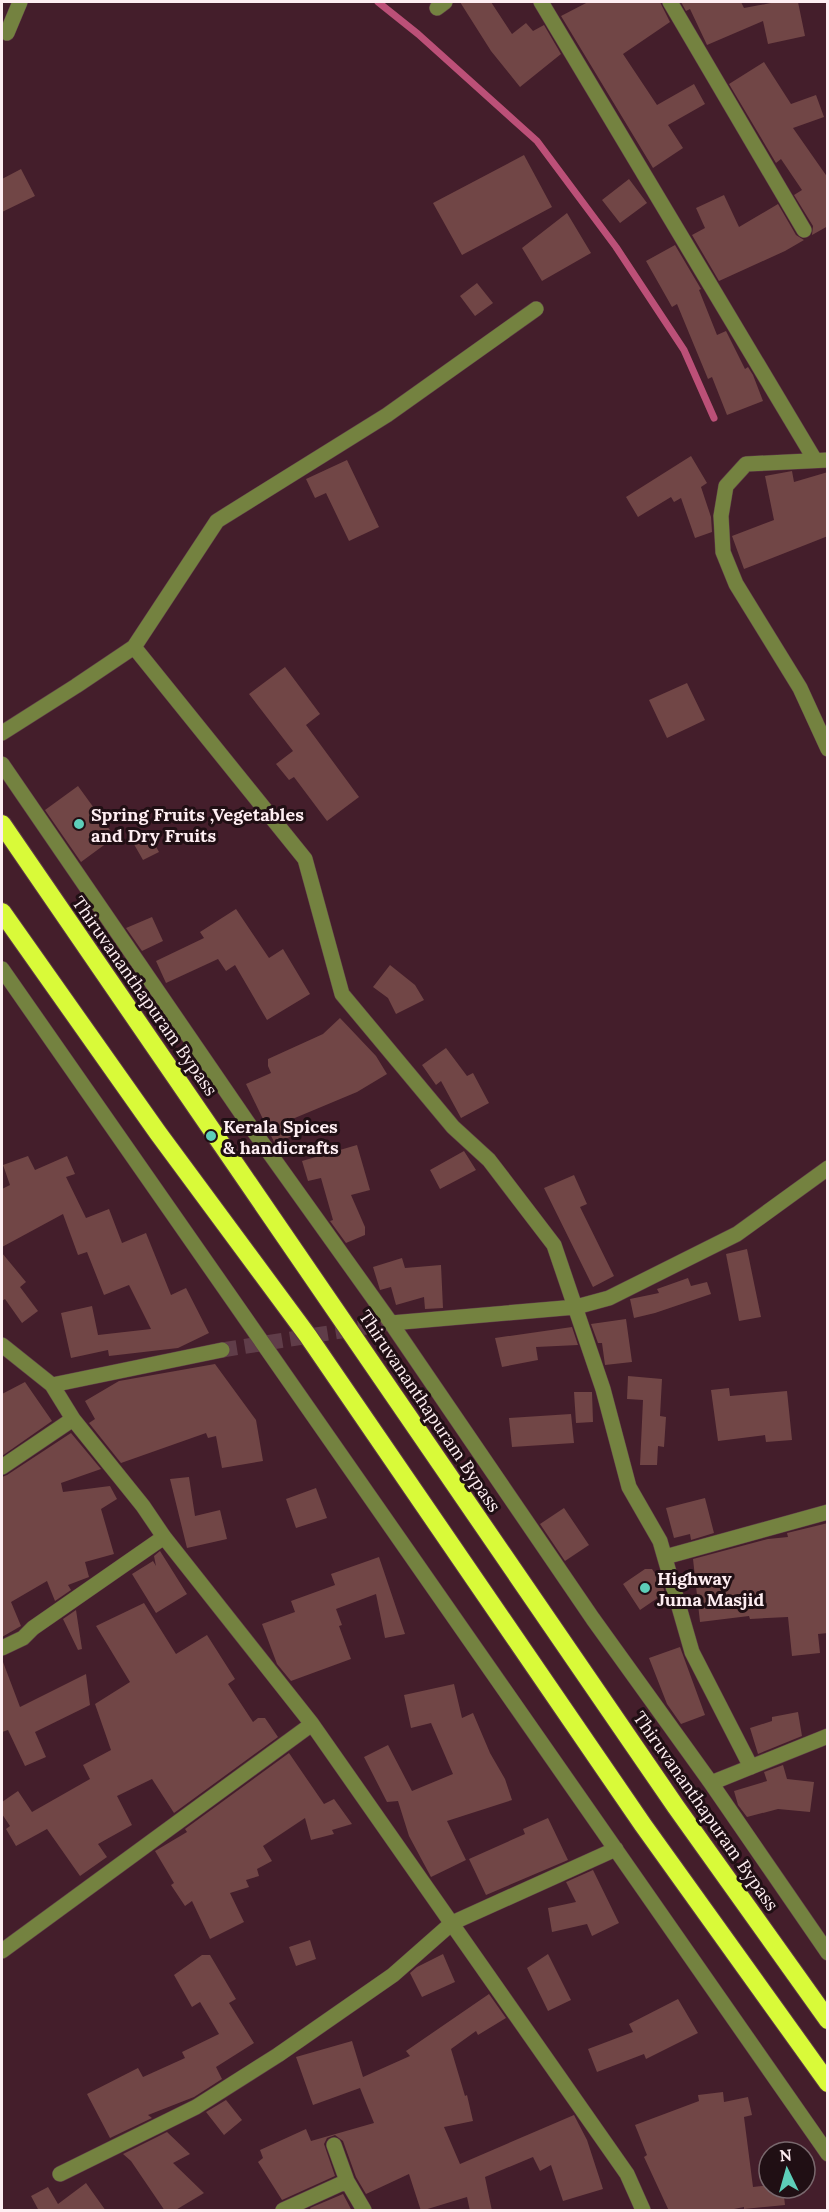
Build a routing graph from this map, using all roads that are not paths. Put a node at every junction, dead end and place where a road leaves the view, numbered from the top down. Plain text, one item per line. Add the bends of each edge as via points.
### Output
1 (20, 2) edge
2 (541, 2) edge
3 (670, 2) edge
4 (7, 33) dead end
5 (804, 230) dead end
6 (536, 309) dead end
7 (821, 460) edge
8 (134, 646) junction
9 (2, 733) edge
10 (828, 749) edge
11 (2, 764) edge
12 (2, 824) edge
13 (2, 912) edge
14 (2, 969) edge
15 (828, 1168) edge
16 (576, 1307) junction
17 (391, 1323) junction
18 (2, 1345) edge
19 (222, 1350) tunnel mouth
20 (52, 1385) junction
21 (73, 1419) junction
22 (2, 1467) edge
23 (828, 1512) edge
24 (164, 1537) junction
25 (665, 1557) junction
26 (2, 1648) edge
27 (312, 1725) junction
28 (828, 1736) edge
29 (751, 1767) junction
30 (711, 1783) junction
31 (616, 1849) junction
32 (452, 1923) junction
33 (2, 1951) edge
34 (828, 1953) edge
35 (828, 2020) edge
36 (828, 2083) edge
37 (334, 2145) dead end
38 (828, 2154) edge
39 (60, 2174) dead end
40 (347, 2181) junction
41 (283, 2211) edge
42 (364, 2211) edge
43 (643, 2211) edge

1 - 4 street
2 - 7 street
3 - 5 street
6 - 8 street via 387,415 217,521
7 - 10 street via 746,465 726,486 721,516 723,552 736,584 800,688
8 - 9 street
8 - 16 street via 305,859 342,994 453,1127 489,1160 554,1245
11 - 17 street, Thiruvananthapuram Bypass via 248,1123
12 - 35 highway, Thiruvananthapuram Bypass via 676,1807
13 - 36 highway via 308,1336 643,1825
14 - 31 street
15 - 16 street via 737,1234 609,1298
16 - 17 street
16 - 25 street via 629,1487
17 - 30 street, Thiruvananthapuram Bypass
18 - 20 street
19 - 20 street
20 - 21 street
21 - 22 street
21 - 24 street
23 - 25 street
24 - 26 street via 24,1638
24 - 27 street
25 - 29 street via 692,1652
27 - 32 street
27 - 33 street
28 - 29 street
29 - 30 street
30 - 34 street, Thiruvananthapuram Bypass
31 - 32 street
31 - 38 street
32 - 39 street via 393,1975 196,2108
32 - 43 street via 627,2174
37 - 40 street
40 - 41 street
40 - 42 street

